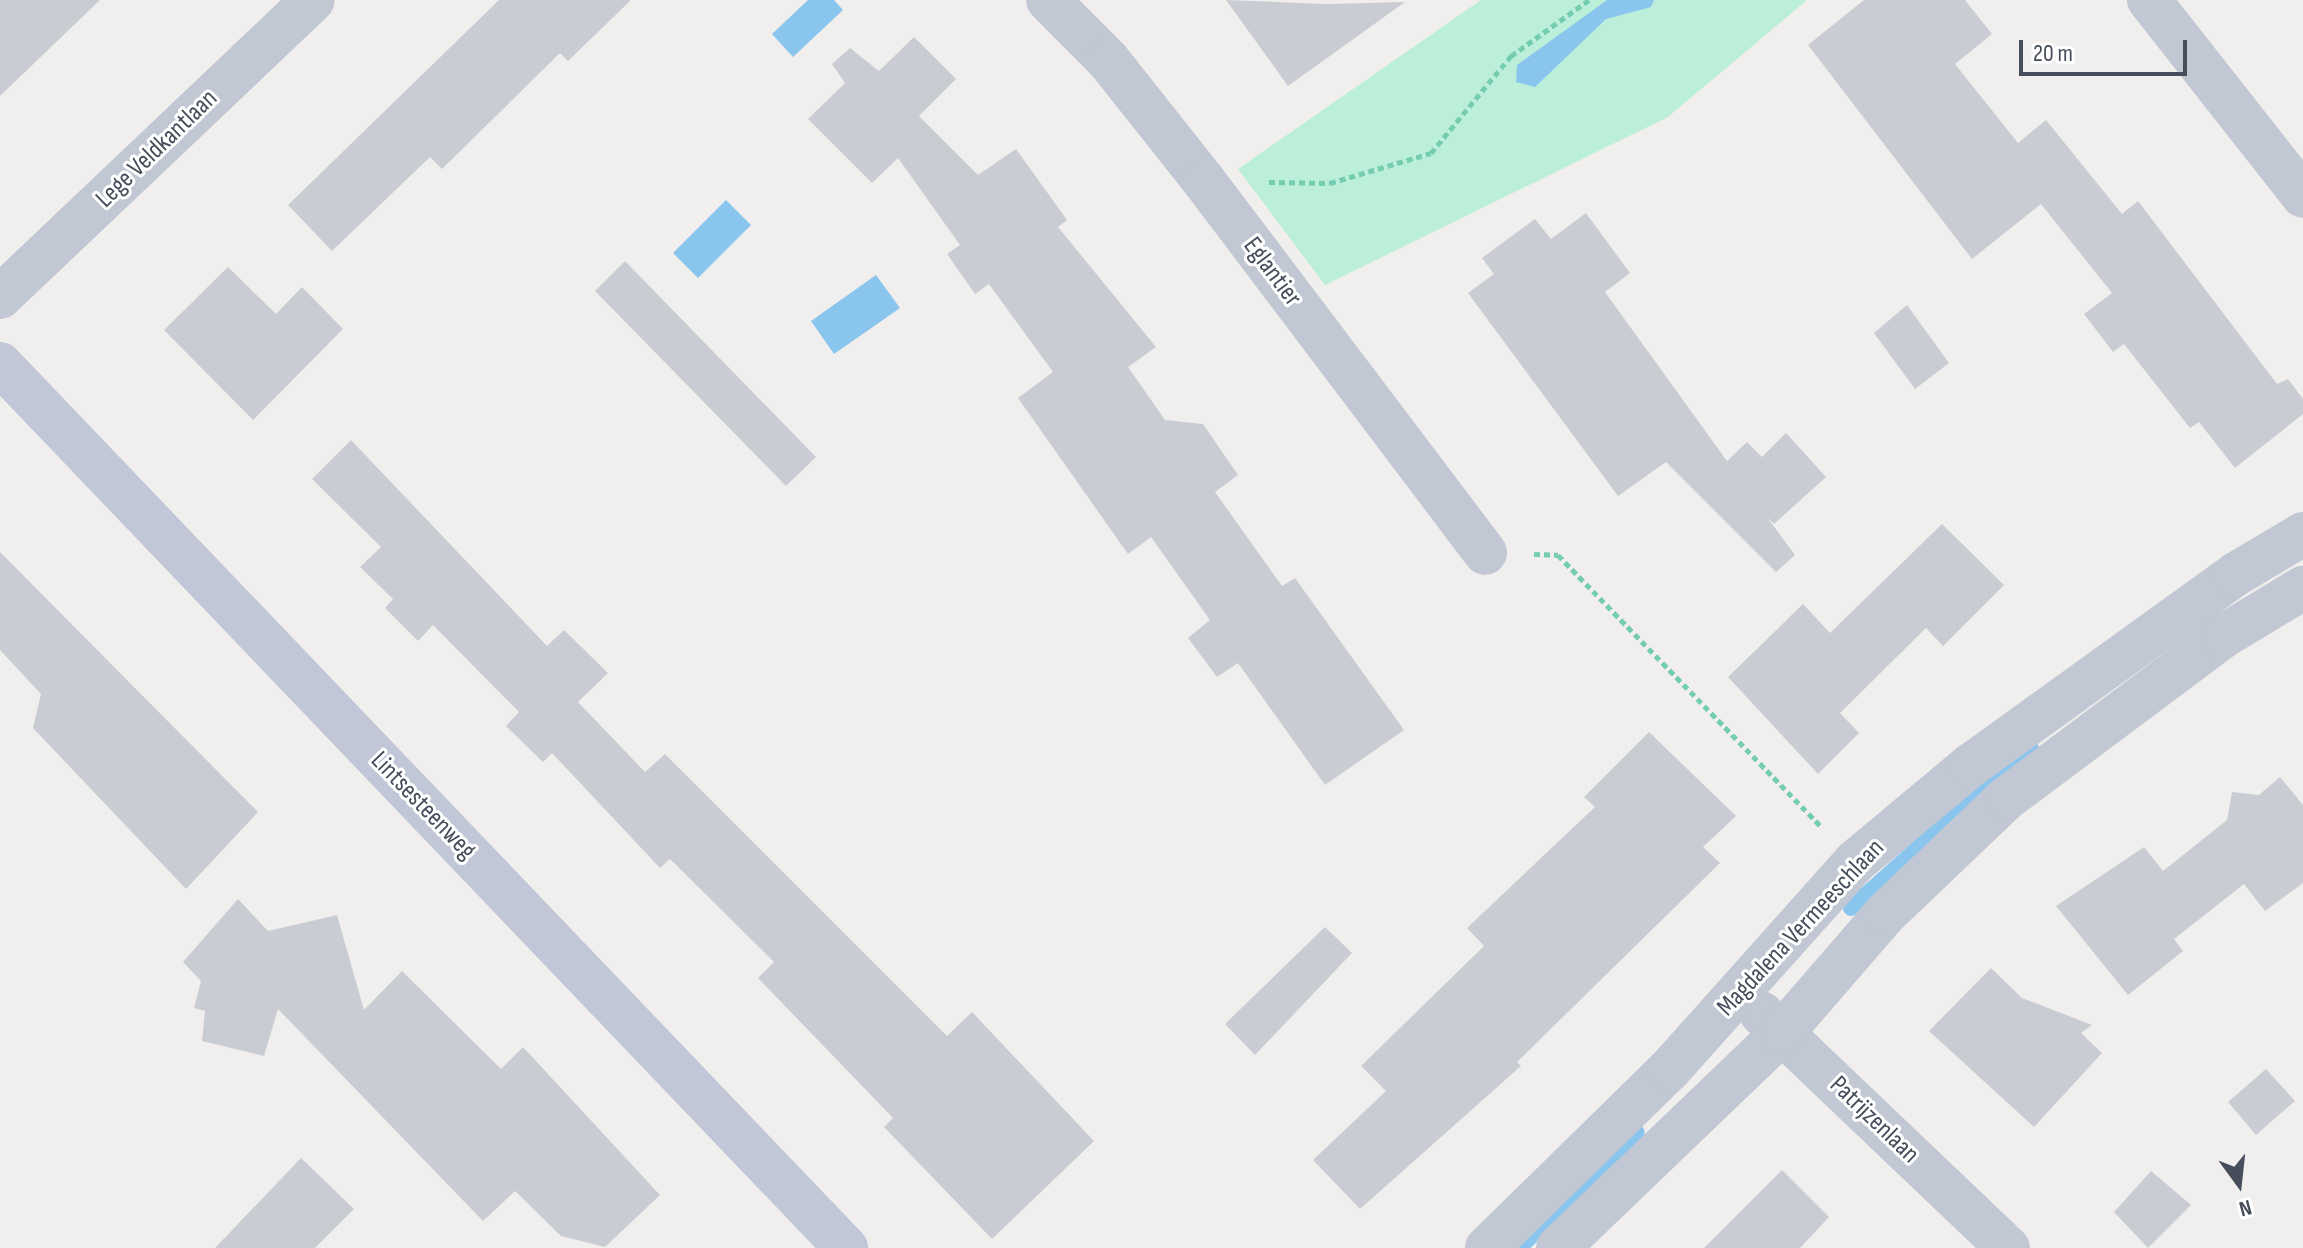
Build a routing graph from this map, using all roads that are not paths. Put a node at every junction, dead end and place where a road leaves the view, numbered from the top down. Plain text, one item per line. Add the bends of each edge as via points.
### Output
1 (313, 0) edge
2 (1048, 0) edge
3 (2149, 0) edge
4 (2303, 196) edge
5 (0, 297) edge
6 (0, 364) edge
7 (2303, 534) edge
8 (1485, 553) road end
9 (2303, 588) edge
10 (1739, 993) junction
11 (1782, 1033) junction
12 (846, 1248) edge
13 (1487, 1248) edge
14 (1558, 1248) edge
15 (2008, 1248) edge

1 - 5 street, Lege Veldkantlaan
2 - 8 street, Eglantier via 1108,60 1204,181
3 - 4 street
6 - 12 street, Lintsesteenweg
7 - 10 street, Magdalena Vermeeschlaan via 2236,574 1971,765 1856,861
9 - 11 street, Magdalena Vermeeschlaan via 2222,637 2007,798 1885,914
10 - 11 street, Patrijzenlaan
10 - 13 street, Magdalena Vermeeschlaan
11 - 14 street, Magdalena Vermeeschlaan
11 - 15 street, Patrijzenlaan

